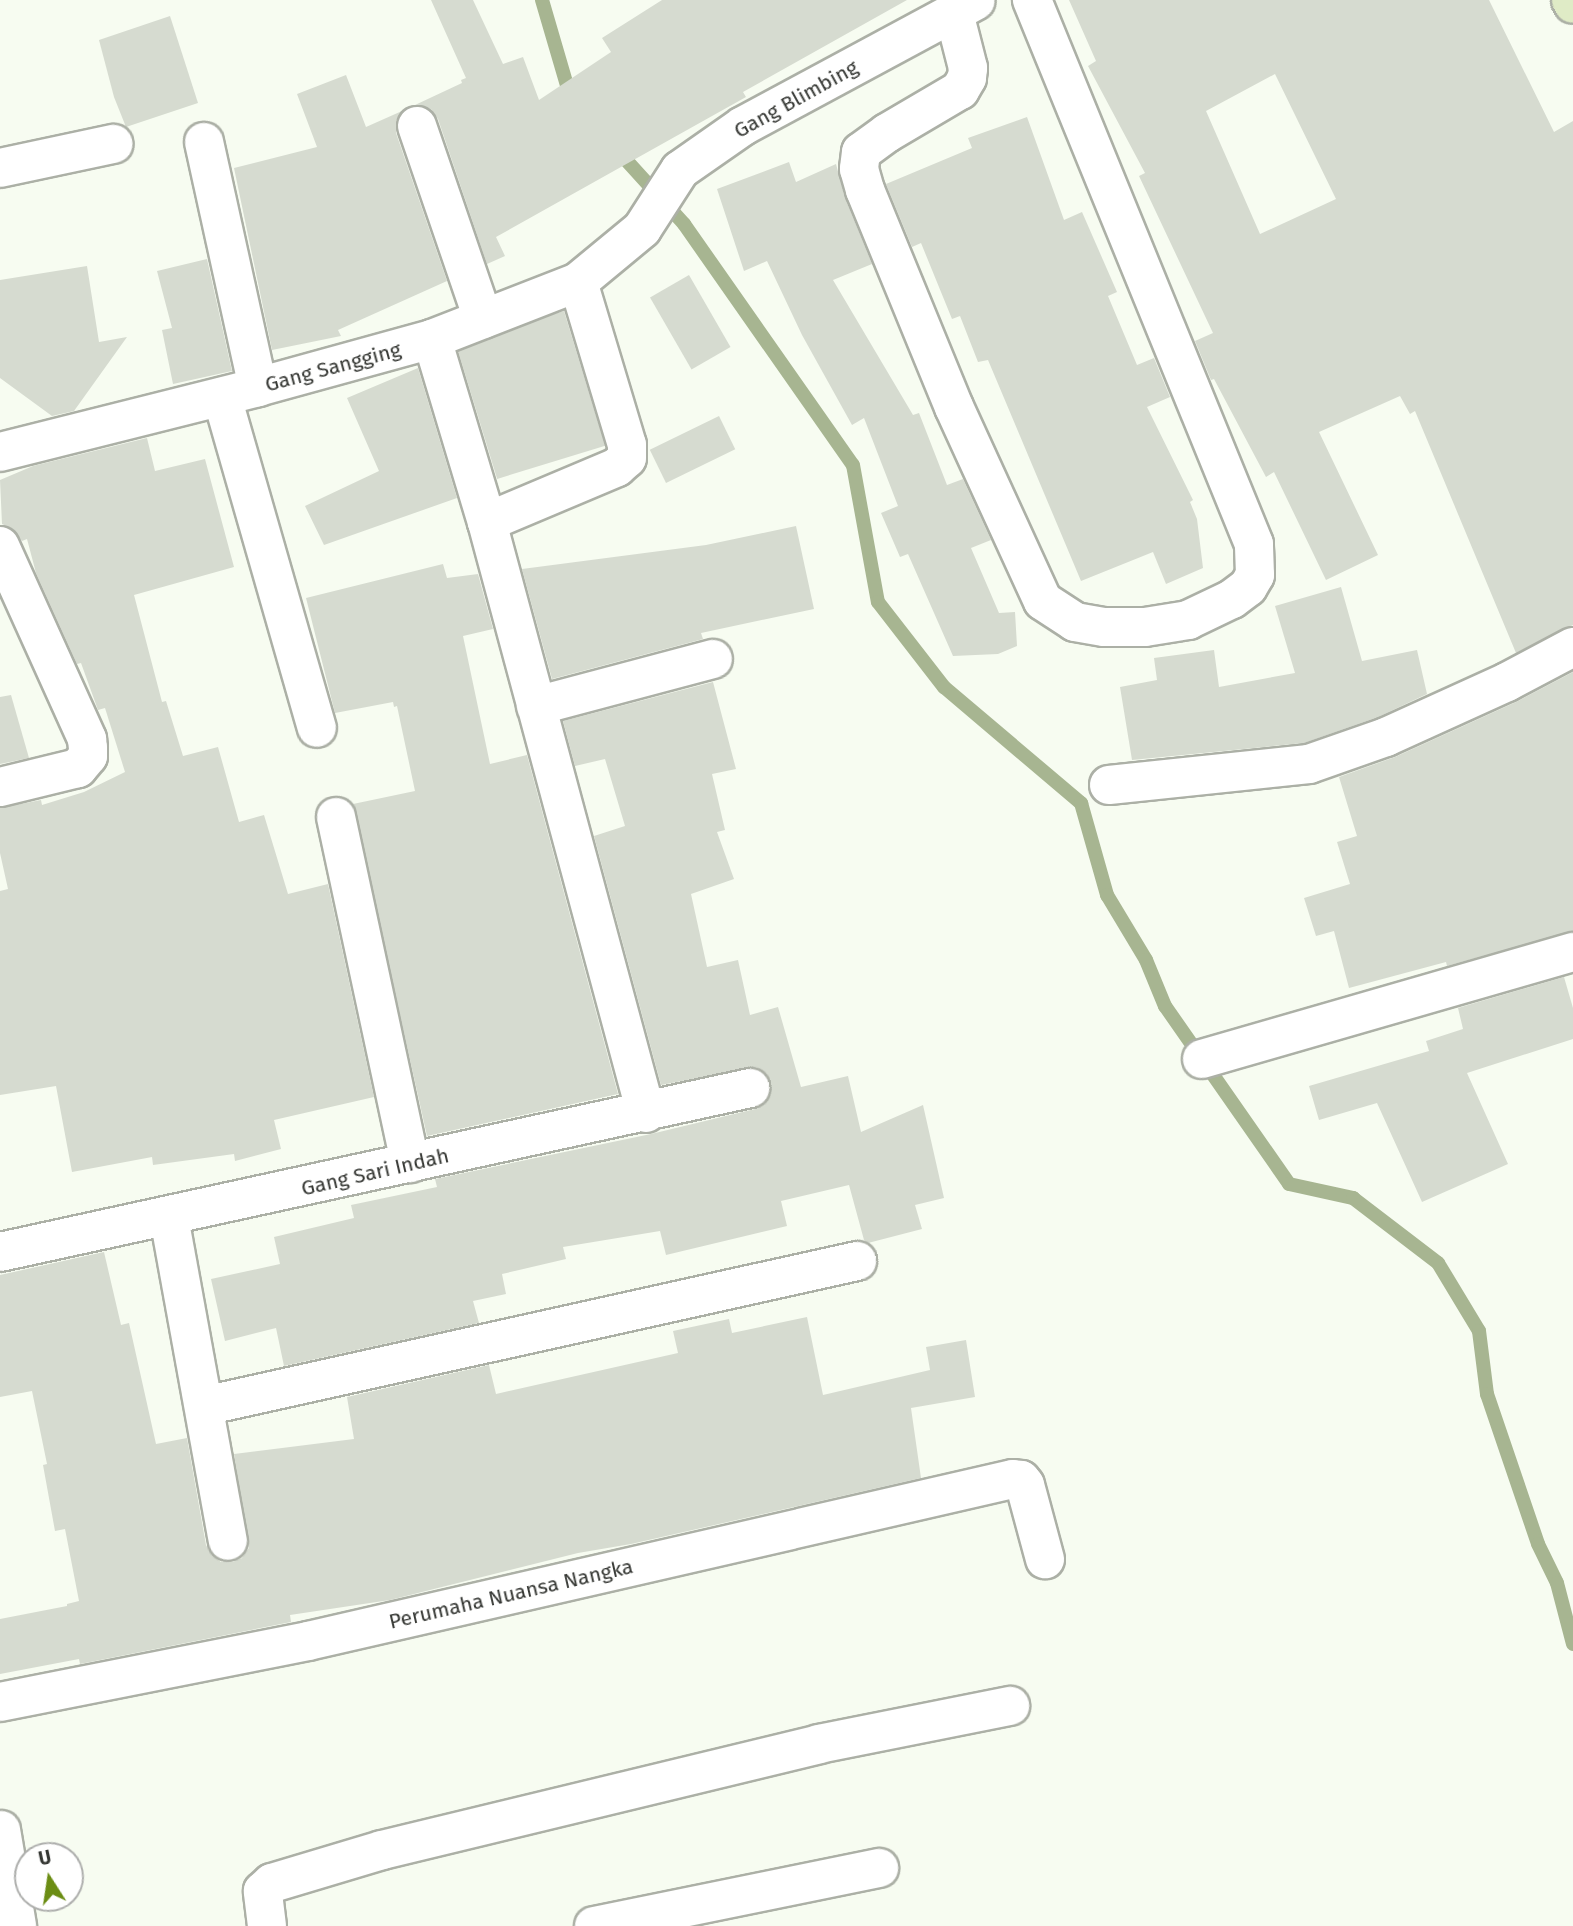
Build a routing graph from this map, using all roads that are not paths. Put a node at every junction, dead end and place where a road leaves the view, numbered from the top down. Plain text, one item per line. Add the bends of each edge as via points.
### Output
1 (1032, 0) edge
2 (966, 7) edge
3 (418, 126) dead end
4 (204, 142) dead end
5 (113, 144) dead end
6 (0, 168) edge
7 (642, 229) joint
8 (578, 282) junction
9 (483, 318) junction
10 (432, 340) junction
11 (258, 387) junction
12 (222, 397) junction
13 (0, 452) edge
14 (487, 522) junction
15 (0, 546) edge
16 (1573, 647) edge
17 (713, 659) dead end
18 (536, 706) junction
19 (317, 728) dead end
20 (1109, 785) dead end
21 (0, 788) edge
22 (336, 817) dead end
23 (1573, 952) edge
24 (1202, 1059) dead end
25 (750, 1088) dead end
26 (646, 1113) junction
27 (410, 1163) junction
28 (169, 1217) junction
29 (0, 1252) edge
30 (857, 1261) dead end
31 (204, 1406) junction
32 (228, 1541) dead end
33 (1045, 1559) dead end
34 (0, 1702) edge
35 (1010, 1706) dead end
36 (1, 1830) edge
37 (879, 1868) dead end
38 (17, 1926) edge
39 (267, 1926) edge
40 (594, 1926) edge

1 - 2 street via 1254,544 1255,575 1248,587 1188,620 1104,627 1075,622 1043,601 954,407 864,190 861,152 960,90 967,78
2 - 7 street, Gang Blimbing via 743,126 680,170
3 - 9 street
4 - 11 street
5 - 6 street
7 - 8 street, Gang Sangging
8 - 9 street, Gang Sangging
8 - 14 street via 627,458 617,467
9 - 10 street, Gang Sangging
10 - 11 street, Gang Sangging
10 - 14 street
11 - 12 street, Gang Sangging
12 - 13 street, Gang Sangging
12 - 19 street
14 - 18 street
15 - 21 street via 87,739 88,756 78,768
16 - 20 street via 1386,737 1310,764
17 - 18 street
18 - 26 street
22 - 27 street
23 - 24 street
25 - 26 street, Gang Sari Indah
26 - 27 street, Gang Sari Indah
27 - 28 street, Gang Sari Indah
28 - 29 street, Gang Sari Indah
28 - 31 street
30 - 31 street
31 - 32 street
33 - 34 street, Perumaha Nuansa Nangka via 1021,1480 1013,1479 308,1641
35 - 39 street via 819,1744 382,1850 272,1883 263,1891
36 - 38 street
37 - 40 street

